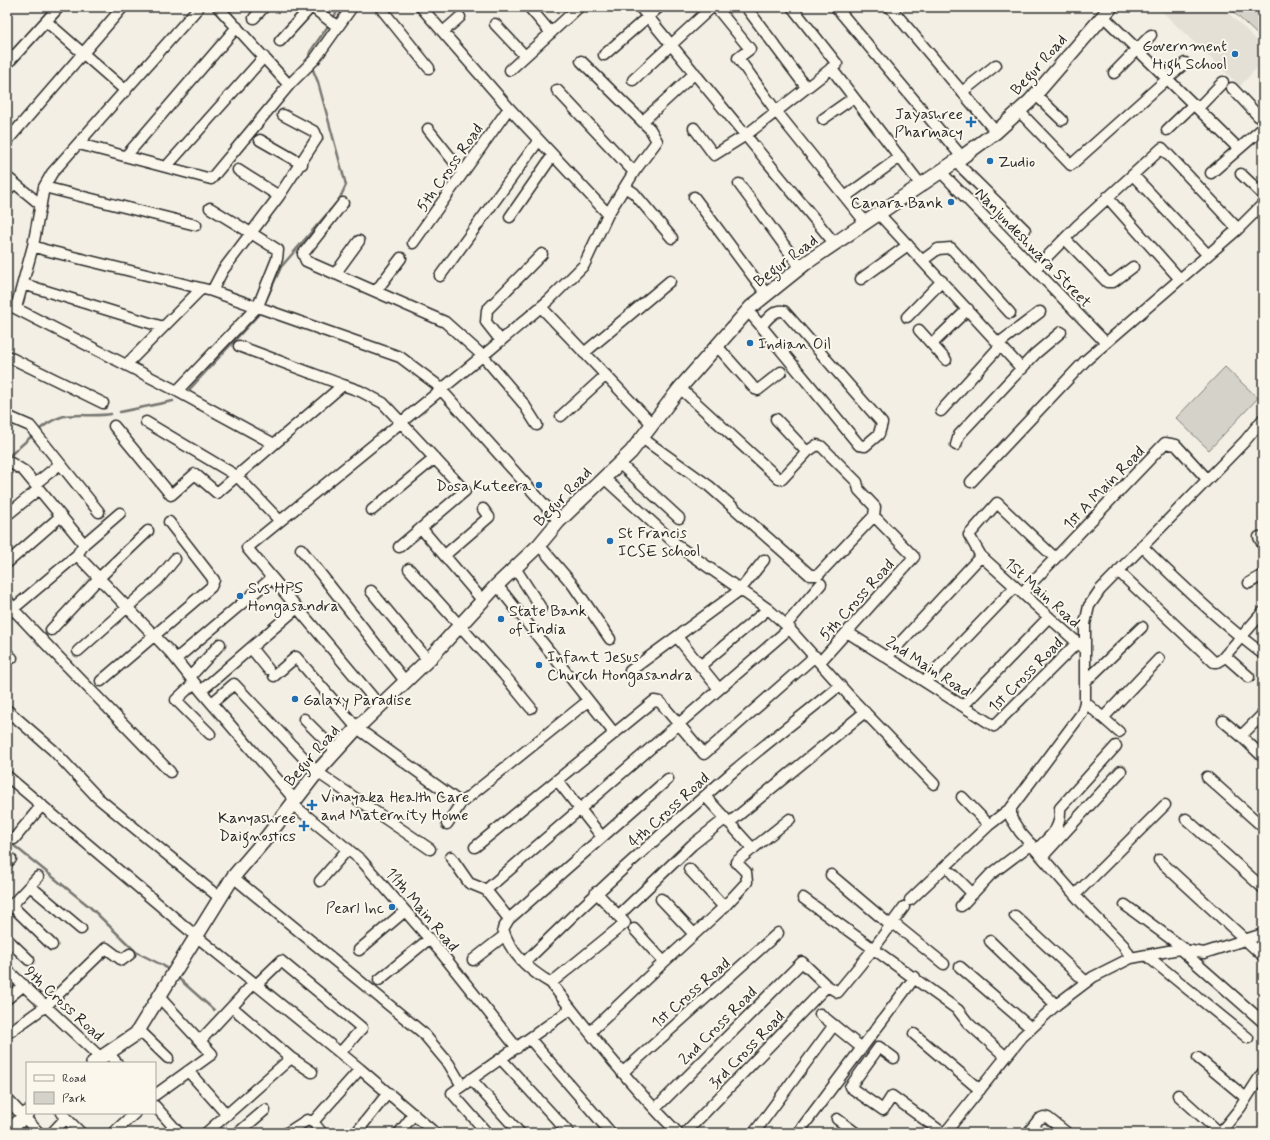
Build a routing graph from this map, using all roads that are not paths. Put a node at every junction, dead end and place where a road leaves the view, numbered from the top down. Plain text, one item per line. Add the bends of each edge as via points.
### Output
1 (59, 7) edge
2 (122, 7) edge
3 (199, 7) edge
4 (218, 7) edge
5 (264, 7) edge
6 (311, 7) edge
7 (352, 7) edge
8 (380, 7) edge
9 (422, 7) edge
10 (529, 7) edge
11 (640, 7) edge
12 (659, 7) edge
13 (712, 7) edge
14 (716, 7) edge
15 (746, 7) edge
16 (792, 7) edge
17 (836, 7) edge
18 (890, 7) edge
19 (577, 8) edge
20 (1107, 11) edge
21 (648, 16) junction
22 (460, 17) dead end
23 (254, 18) dead end
24 (47, 22) junction
25 (495, 24) dead end
26 (237, 27) junction
27 (338, 27) junction
28 (443, 32) junction
29 (551, 32) junction
30 (1151, 35) dead end
31 (280, 41) dead end
32 (671, 45) junction
33 (1137, 49) junction
34 (82, 54) junction
35 (604, 55) dead end
36 (525, 56) junction
37 (264, 57) junction
38 (9, 58) edge
39 (581, 61) dead end
40 (1185, 63) dead end
41 (996, 65) dead end
42 (429, 68) dead end
43 (830, 68) junction
44 (510, 70) dead end
45 (695, 73) junction
46 (1114, 73) dead end
47 (1167, 78) junction
48 (633, 80) dead end
49 (1223, 82) dead end
50 (289, 85) junction
51 (806, 87) junction
52 (1232, 88) dead end
53 (557, 90) dead end
54 (126, 91) junction
55 (962, 92) junction
56 (1035, 94) junction
57 (853, 98) junction
58 (1196, 106) junction
59 (509, 108) junction
60 (776, 111) junction
61 (1018, 111) junction
62 (283, 115) dead end
63 (824, 119) dead end
64 (1062, 120) dead end
65 (643, 121) junction
66 (1263, 121) edge
67 (694, 128) dead end
68 (1263, 128) edge
69 (428, 129) dead end
70 (1167, 130) dead end
71 (996, 132) junction
72 (746, 135) junction
73 (260, 140) dead end
74 (539, 140) junction
75 (7, 141) edge
76 (79, 144) junction
77 (1238, 148) junction
78 (553, 155) junction
79 (126, 156) junction
80 (900, 157) junction
81 (959, 159) junction
82 (302, 164) junction
83 (166, 167) junction
84 (238, 170) dead end
85 (634, 172) junction
86 (940, 172) junction
87 (462, 173) junction
88 (1211, 173) dead end
89 (1240, 174) dead end
90 (1132, 175) junction
91 (11, 180) edge
92 (739, 184) dead end
93 (921, 185) junction
94 (44, 187) junction
95 (625, 187) junction
96 (7, 191) edge
97 (1263, 195) edge
98 (279, 196) junction
99 (694, 197) dead end
100 (845, 197) junction
101 (1108, 197) junction
102 (343, 203) dead end
103 (1263, 204) edge
104 (41, 205) junction
105 (210, 208) dead end
106 (608, 214) junction
107 (879, 214) junction
108 (510, 217) dead end
109 (866, 223) junction
110 (196, 225) dead end
111 (1238, 229) junction
112 (1025, 230) dead end
113 (251, 233) junction
114 (672, 238) dead end
115 (1065, 239) junction
116 (359, 241) dead end
117 (413, 243) dead end
118 (834, 244) junction
119 (908, 245) junction
120 (33, 246) junction
121 (542, 254) dead end
122 (1207, 254) junction
123 (400, 258) dead end
124 (923, 260) junction
125 (1133, 267) dead end
126 (800, 268) junction
127 (1035, 269) junction
128 (336, 274) junction
129 (440, 276) dead end
130 (1180, 278) junction
131 (861, 279) dead end
132 (670, 281) dead end
133 (942, 281) junction
134 (23, 284) junction
135 (201, 289) junction
136 (212, 291) junction
137 (376, 291) junction
138 (767, 294) junction
139 (7, 304) edge
140 (258, 306) junction
141 (541, 307) junction
142 (16, 308) junction
143 (750, 308) junction
144 (968, 309) junction
145 (1040, 312) dead end
146 (1010, 313) dead end
147 (907, 317) dead end
148 (763, 324) junction
149 (163, 327) junction
150 (919, 330) dead end
151 (1061, 332) dead end
152 (501, 341) junction
153 (1105, 342) junction
154 (932, 344) junction
155 (1000, 344) junction
156 (239, 346) dead end
157 (717, 346) junction
158 (584, 353) junction
159 (7, 356) edge
160 (483, 356) junction
161 (946, 360) dead end
162 (126, 365) junction
163 (1022, 369) junction
164 (781, 372) dead end
165 (606, 376) junction
166 (343, 385) junction
167 (680, 388) junction
168 (440, 389) junction
169 (177, 391) junction
170 (103, 403) dead end
171 (941, 411) dead end
172 (7, 416) edge
173 (561, 416) dead end
174 (776, 418) dead end
175 (1263, 419) edge
176 (146, 422) dead end
177 (401, 422) junction
178 (652, 424) junction
179 (537, 425) dead end
180 (114, 426) dead end
181 (642, 438) junction
182 (274, 444) junction
183 (956, 445) dead end
184 (808, 451) junction
185 (435, 458) junction
186 (619, 463) junction
187 (7, 464) edge
188 (60, 464) junction
189 (238, 476) junction
190 (604, 478) junction
191 (1208, 479) junction
192 (971, 482) dead end
193 (37, 487) junction
194 (483, 509) dead end
195 (372, 510) dead end
196 (99, 512) dead end
197 (120, 512) dead end
198 (7, 515) edge
199 (61, 516) junction
200 (874, 516) junction
201 (679, 518) dead end
202 (280, 521) junction
203 (559, 521) junction
204 (169, 522) dead end
205 (422, 528) junction
206 (148, 531) dead end
207 (84, 544) junction
208 (539, 545) junction
209 (1142, 546) junction
210 (399, 547) dead end
211 (301, 549) dead end
212 (77, 555) junction
213 (445, 555) junction
214 (981, 556) junction
215 (1055, 558) junction
216 (175, 559) dead end
217 (764, 560) dead end
218 (7, 563) edge
219 (515, 568) junction
220 (409, 569) dead end
221 (1118, 571) junction
222 (1263, 575) edge
223 (99, 578) junction
224 (272, 578) junction
225 (1249, 583) dead end
226 (821, 584) dead end
227 (497, 585) junction
228 (740, 590) junction
229 (1019, 590) junction
230 (371, 591) dead end
231 (7, 599) edge
232 (483, 600) junction
233 (127, 608) junction
234 (297, 608) junction
235 (541, 608) dead end
236 (768, 609) junction
237 (10, 611) edge
238 (1263, 612) edge
239 (1049, 618) junction
240 (459, 627) junction
241 (788, 627) junction
242 (1142, 627) dead end
243 (51, 630) dead end
244 (847, 632) junction
245 (153, 635) junction
246 (676, 637) junction
247 (1242, 638) junction
248 (610, 639) dead end
249 (1077, 643) junction
250 (220, 644) dead end
251 (251, 648) junction
252 (1085, 651) junction
253 (78, 652) dead end
254 (1263, 654) edge
255 (887, 656) junction
256 (1225, 656) junction
257 (176, 659) junction
258 (817, 659) junction
259 (1159, 659) dead end
260 (428, 660) junction
261 (700, 666) junction
262 (630, 671) dead end
263 (1248, 677) dead end
264 (192, 680) junction
265 (101, 681) dead end
266 (405, 681) junction
267 (925, 681) junction
268 (1085, 682) junction
269 (840, 685) junction
270 (719, 689) junction
271 (201, 691) junction
272 (588, 701) junction
273 (1085, 702) junction
274 (212, 703) junction
275 (380, 706) junction
276 (963, 706) junction
277 (531, 708) dead end
278 (7, 710) edge
279 (865, 712) junction
280 (1263, 714) edge
281 (1103, 718) junction
282 (304, 719) dead end
283 (1222, 721) dead end
284 (678, 725) junction
285 (994, 726) joint
286 (357, 728) junction
287 (1119, 732) dead end
288 (210, 734) dead end
289 (612, 734) junction
290 (1241, 736) junction
291 (1116, 746) dead end
292 (336, 751) junction
293 (1263, 757) edge
294 (1120, 771) dead end
295 (170, 772) dead end
296 (317, 772) junction
297 (7, 776) edge
298 (1207, 777) dead end
299 (668, 779) dead end
300 (557, 780) junction
301 (934, 784) dead end
302 (705, 796) junction
303 (962, 797) dead end
304 (293, 802) junction
305 (461, 803) junction
306 (42, 805) junction
307 (1165, 805) dead end
308 (1011, 808) junction
309 (580, 810) junction
310 (790, 819) dead end
311 (1186, 819) dead end
312 (727, 821) junction
313 (447, 824) dead end
314 (990, 825) junction
315 (1263, 827) edge
316 (602, 837) junction
317 (14, 839) dead end
318 (475, 847) dead end
319 (753, 848) junction
320 (348, 849) junction
321 (430, 849) dead end
322 (1036, 850) junction
323 (451, 857) dead end
324 (1159, 860) dead end
325 (689, 869) dead end
326 (952, 873) dead end
327 (831, 875) dead end
328 (38, 877) dead end
329 (233, 877) junction
330 (320, 880) dead end
331 (30, 886) junction
332 (1263, 888) edge
333 (486, 890) junction
334 (596, 892) junction
335 (973, 894) junction
336 (1075, 895) junction
337 (220, 898) junction
338 (803, 898) dead end
339 (661, 899) dead end
340 (1125, 904) dead end
341 (961, 906) dead end
342 (724, 907) junction
343 (9, 908) edge
344 (405, 911) junction
345 (618, 916) junction
346 (1015, 916) dead end
347 (509, 919) junction
348 (891, 924) junction
349 (81, 929) dead end
350 (634, 929) dead end
351 (778, 933) dead end
352 (694, 934) junction
353 (1263, 934) edge
354 (196, 936) junction
355 (505, 936) junction
356 (7, 939) edge
357 (429, 939) junction
358 (1245, 940) junction
359 (990, 941) dead end
360 (52, 945) dead end
361 (874, 948) junction
362 (359, 950) dead end
363 (1183, 950) junction
364 (130, 954) dead end
365 (1146, 955) junction
366 (1263, 956) edge
367 (1131, 958) junction
368 (29, 960) dead end
369 (473, 960) dead end
370 (664, 962) junction
371 (524, 963) junction
372 (944, 964) dead end
373 (960, 967) dead end
374 (7, 970) edge
375 (915, 977) junction
376 (379, 980) dead end
377 (1086, 982) junction
378 (551, 983) junction
379 (255, 984) junction
380 (24, 985) junction
381 (827, 986) junction
382 (159, 997) junction
383 (7, 999) edge
384 (1056, 1004) junction
385 (46, 1006) junction
386 (232, 1007) junction
387 (571, 1009) junction
388 (820, 1014) dead end
389 (1263, 1022) edge
390 (834, 1025) junction
391 (1031, 1028) junction
392 (139, 1030) junction
393 (11, 1031) dead end
394 (590, 1032) junction
395 (914, 1034) dead end
396 (1248, 1038) dead end
397 (530, 1039) junction
398 (200, 1041) junction
399 (518, 1048) junction
400 (862, 1048) junction
401 (340, 1053) junction
402 (1006, 1057) junction
403 (168, 1058) dead end
404 (291, 1058) junction
405 (894, 1058) dead end
406 (1198, 1058) dead end
407 (500, 1059) junction
408 (105, 1060) edge
409 (360, 1069) junction
410 (188, 1071) junction
411 (312, 1072) dead end
412 (1263, 1072) edge
413 (622, 1073) junction
414 (471, 1080) junction
415 (462, 1086) junction
416 (980, 1090) junction
417 (388, 1093) junction
418 (156, 1094) edge
419 (1178, 1095) dead end
420 (1246, 1098) junction
421 (7, 1099) edge
422 (156, 1107) edge
423 (654, 1109) junction
424 (265, 1110) dead end
425 (134, 1114) edge
426 (414, 1114) junction
427 (25, 1115) edge
428 (227, 1115) junction
429 (63, 1116) edge
430 (837, 1119) dead end
431 (313, 1122) junction
432 (8, 1133) edge
433 (39, 1133) edge
434 (52, 1133) edge
435 (81, 1133) edge
436 (113, 1133) edge
437 (179, 1133) edge
438 (206, 1133) edge
439 (238, 1133) edge
440 (287, 1133) edge
441 (322, 1133) edge
442 (356, 1133) edge
443 (399, 1133) edge
444 (435, 1133) edge
445 (487, 1133) edge
446 (520, 1133) edge
447 (569, 1133) edge
448 (611, 1133) edge
449 (678, 1133) edge
450 (685, 1133) edge
451 (754, 1133) edge
452 (798, 1133) edge
453 (856, 1133) edge
454 (944, 1133) edge
455 (1028, 1133) edge
456 (1067, 1133) edge
457 (1220, 1133) edge

1 - 24 street
2 - 34 street
3 - 54 street
4 - 26 street
5 - 23 street
6 - 27 street
6 - 31 street
7 - 27 street
8 - 42 street
9 - 28 street
10 - 29 street
11 - 21 street
12 - 21 street
13 - 32 street
14 - 60 street via 750,48 738,58
15 - 51 street
16 - 43 street via 836,64
17 - 81 street
18 - 55 street
19 - 29 street
20 - 33 street
20 - 56 main road, Begur Road
21 - 32 street
21 - 35 street
22 - 28 street
24 - 34 street
24 - 38 street
25 - 36 street
26 - 37 street
26 - 79 street
27 - 50 street via 315,59
28 - 59 street
29 - 36 street
30 - 33 street
32 - 45 street
32 - 48 street
33 - 46 street
33 - 47 street
34 - 54 street
34 - 75 street
36 - 44 street
37 - 50 street
37 - 83 street
39 - 65 street
40 - 47 street
41 - 55 street
43 - 51 street
43 - 57 street
45 - 65 street
45 - 72 street
47 - 58 street
47 - 61 street via 1071,165
49 - 58 street
50 - 83 street via 211,179
51 - 60 street
52 - 66 street
53 - 85 street
54 - 76 street
55 - 71 street
56 - 61 main road, Begur Road
56 - 64 street
57 - 63 street
57 - 80 street
58 - 70 street
58 - 77 street
59 - 74 street
59 - 87 street, 5th Cross Road
60 - 72 street
60 - 100 street
61 - 71 main road, Begur Road
62 - 82 street via 315,132 317,138
65 - 85 street via 657,141
67 - 72 street via 714,156
68 - 77 street
69 - 87 street
71 - 81 main road, Begur Road
72 - 118 street
73 - 82 street
74 - 78 street
74 - 129 street
76 - 79 street
76 - 94 street via 52,172
77 - 88 street
78 - 106 street
78 - 108 street
79 - 83 street
80 - 93 street
80 - 100 street
81 - 86 main road, Begur Road
81 - 112 street
82 - 98 street
84 - 98 street
85 - 95 street
86 - 93 main road, Begur Road
86 - 127 street, Nanjundeshwara Street
87 - 117 street, 5th Cross Road
89 - 97 street
90 - 101 street
90 - 111 street via 1162,148
90 - 122 street
91 - 96 street
91 - 104 street
92 - 126 street
93 - 107 main road, Begur Road
94 - 104 street
94 - 110 street
95 - 106 street
95 - 114 street via 634,193
98 - 113 street
99 - 138 street
100 - 109 street
101 - 115 street
101 - 130 street
102 - 128 street via 303,254 306,261
103 - 111 street
104 - 120 street
105 - 113 street
106 - 141 street via 584,265
107 - 109 main road, Begur Road
107 - 119 street
109 - 118 main road, Begur Road
111 - 122 street
113 - 136 street via 223,270
113 - 140 street via 278,250
115 - 125 street via 1107,282 1113,282
115 - 127 street
116 - 128 street
118 - 126 main road, Begur Road
119 - 124 street
119 - 131 street
120 - 134 street
120 - 135 street
121 - 152 street via 487,310 486,322
122 - 130 street
123 - 137 street
124 - 133 street
124 - 146 street via 938,250 950,248
126 - 138 main road, Begur Road
127 - 153 street, Nanjundeshwara Street
128 - 137 street
130 - 153 street
132 - 158 street
133 - 144 street
133 - 147 street
134 - 142 street
134 - 149 street
135 - 136 street
135 - 149 street
136 - 140 street
137 - 160 street via 445,322
138 - 143 main road, Begur Road
139 - 142 street
140 - 168 street via 400,357
140 - 169 street
141 - 152 street
141 - 158 street
142 - 162 street
143 - 148 street
143 - 157 main road, Begur Road
144 - 154 street
144 - 155 street
145 - 155 street
148 - 148 street via 780,310 797,323 882,423 880,434 865,446 859,445
149 - 162 street
150 - 154 street
151 - 163 street
152 - 160 street
153 - 192 street via 1084,361
154 - 161 street
155 - 163 street
155 - 171 street
156 - 166 street
157 - 164 street via 755,389 758,390
157 - 167 main road, Begur Road
158 - 165 street
159 - 170 street
160 - 168 street
160 - 179 street via 523,403
162 - 169 street
163 - 183 street via 959,436
165 - 173 street
165 - 178 street
166 - 177 street via 383,403
166 - 182 street
167 - 178 main road, Begur Road
167 - 184 street via 779,479
168 - 177 street
168 - 203 street
169 - 182 street
172 - 188 street via 30,426
174 - 184 street
175 - 191 street
176 - 189 street
177 - 185 street
177 - 202 street
178 - 181 main road, Begur Road
180 - 189 street via 171,495 196,474 217,493
181 - 186 main road, Begur Road
181 - 200 street via 715,491 810,575 818,575
182 - 189 street
184 - 200 street via 817,445 821,446 857,482 859,490 874,507
185 - 195 street
185 - 205 street via 465,491
186 - 190 main road, Begur Road
186 - 201 street
187 - 193 street via 11,463 24,471
188 - 193 street
188 - 196 street
189 - 202 street
190 - 203 main road, Begur Road
190 - 228 street via 678,546
191 - 209 street
191 - 215 street, 1st A Main Road via 1176,445 1165,443
193 - 198 street
193 - 199 street
194 - 213 street via 489,517
197 - 207 street
199 - 207 street
199 - 218 street
200 - 244 street, 5th Cross Road via 914,557
202 - 224 street via 247,548
203 - 208 main road, Begur Road
204 - 245 street via 214,580 211,587
205 - 210 street
205 - 213 street
206 - 223 street
207 - 212 street
208 - 219 main road, Begur Road
208 - 248 street via 573,585
209 - 221 street
209 - 247 street
211 - 266 street
212 - 223 street, 11th Main Road
212 - 237 street
213 - 232 street
214 - 215 street, 1St Main Road via 969,535 997,502
214 - 229 street, 1St Main Road
214 - 255 street
215 - 229 street, 1st A Main Road
216 - 233 street via 157,581
217 - 228 street
219 - 227 main road, Begur Road
219 - 235 street
220 - 240 street
221 - 252 street via 1089,606 1085,624
221 - 256 street via 1214,662
222 - 225 street
223 - 233 street, 11th Main Road
223 - 243 street
224 - 234 street
224 - 257 street
226 - 241 street
227 - 232 main road, Begur Road
227 - 272 street
228 - 236 street
228 - 246 street
229 - 239 street, 1St Main Road
229 - 267 street
230 - 260 street
231 - 237 street
232 - 240 main road, Begur Road
233 - 245 street, 11th Main Road
233 - 253 street
234 - 251 street
234 - 275 street
236 - 241 street
236 - 261 street
237 - 295 street
238 - 247 street
239 - 249 street, 1St Main Road
239 - 276 street
240 - 260 main road, Begur Road
240 - 277 street
241 - 258 street
241 - 270 street
242 - 268 street
244 - 255 street, 2nd Main Road
244 - 258 street, 5th Cross Road
245 - 257 street, 11th Main Road
245 - 265 street
246 - 261 street
246 - 262 street
247 - 254 street
247 - 256 street
249 - 252 street, 1St Main Road
249 - 285 street, 1st Cross Road
250 - 264 street
251 - 271 street
251 - 286 street via 271,672 296,657
252 - 268 street
255 - 267 street, 2nd Main Road
256 - 263 street
257 - 264 street, 11th Main Road
258 - 269 street
258 - 284 street, 5th Cross Road via 704,754
259 - 281 street
260 - 266 main road, Begur Road
261 - 270 street
264 - 271 street, 11th Main Road
264 - 288 street via 176,700
266 - 275 main road, Begur Road
267 - 276 street, 2nd Main Road
268 - 273 street
269 - 279 street
269 - 302 street, 4th Cross Road
270 - 284 street
271 - 274 street, 11th Main Road
272 - 289 street via 611,729
272 - 305 street
273 - 281 street
273 - 308 street via 1077,721
274 - 296 street via 234,684
274 - 304 street, 11th Main Road
275 - 286 main road, Begur Road
276 - 285 street, 2nd Main Road
278 - 337 street via 53,750 98,798
279 - 301 street
279 - 312 street
280 - 290 street
281 - 287 street
282 - 292 street
283 - 290 street
284 - 289 street via 660,702 654,701
284 - 309 street
286 - 292 main road, Begur Road
286 - 305 street
289 - 300 street
290 - 293 street
291 - 322 street via 1060,808 1060,822
292 - 296 main road, Begur Road
294 - 322 street
296 - 304 main road, Begur Road
296 - 321 street
297 - 306 street
298 - 315 street
299 - 316 street
300 - 309 street
300 - 318 street
302 - 312 street
302 - 334 street, 4th Cross Road
303 - 314 street
304 - 320 street, 11th Main Road
304 - 329 main road, Begur Road
305 - 313 street
306 - 317 street
306 - 354 street
307 - 336 street
308 - 314 street
308 - 322 street via 1011,818
309 - 316 street
309 - 333 street
310 - 319 street
311 - 332 street
312 - 319 street
312 - 345 street via 692,845
314 - 348 street via 907,904
316 - 347 street
319 - 342 street via 736,862 746,872 747,882
320 - 330 street
320 - 344 street, 11th Main Road via 361,860
322 - 335 street via 990,875
322 - 336 street
323 - 333 street via 469,883
324 - 358 street
325 - 342 street
326 - 335 street
327 - 348 street
328 - 331 street
329 - 337 main road, Begur Road
329 - 415 street via 423,1033 449,1064
331 - 343 street
331 - 349 street
333 - 347 street
334 - 345 street
334 - 371 street, 4th Cross Road
335 - 341 street
336 - 367 street via 1124,946
337 - 354 main road, Begur Road
338 - 361 street
339 - 352 street
340 - 363 street
342 - 352 street
343 - 360 street
344 - 357 street, 11th Main Road
344 - 362 street
345 - 378 street via 625,923
346 - 377 street
347 - 355 street via 503,929
348 - 361 street
348 - 372 street
350 - 370 street
351 - 413 street, 1st Cross Road
352 - 370 street
353 - 358 street
354 - 379 street
354 - 382 main road, Begur Road
355 - 369 street
355 - 371 street
356 - 368 street
357 - 376 street
357 - 399 street, 11th Main Road
358 - 363 street via 1204,953
358 - 366 street
359 - 384 street
361 - 375 street
361 - 381 street via 838,992
363 - 365 street
363 - 389 street
364 - 385 street via 122,960 106,948
365 - 367 street
365 - 396 street
367 - 377 street
370 - 394 street
371 - 378 street
373 - 391 street
374 - 380 street, 9th Cross Road
375 - 400 street
375 - 402 street via 958,1010 968,1023
377 - 384 street
378 - 387 street
379 - 386 street
379 - 401 street
379 - 401 street via 281,961 362,1028
380 - 383 street
380 - 385 street, 9th Cross Road
381 - 423 street, 2nd Cross Road via 802,962
381 - 450 street, 3rd Cross Road
382 - 392 main road, Begur Road
382 - 398 street
384 - 391 street
385 - 393 street
385 - 408 street, 9th Cross Road
386 - 398 street
386 - 404 street
387 - 394 street
387 - 397 street
388 - 390 street
390 - 400 street
390 - 451 street
391 - 402 street
392 - 403 street
392 - 408 main road, Begur Road
394 - 413 street
395 - 416 street
397 - 399 street
397 - 448 street
398 - 410 street via 212,1054
399 - 407 street
400 - 452 street
401 - 409 street
402 - 416 street
404 - 411 street
404 - 428 street
405 - 454 street via 879,1046 850,1087 882,1110 892,1096
406 - 420 street
407 - 414 street
407 - 447 street
409 - 417 street
409 - 431 street
410 - 418 street
410 - 428 street
412 - 420 street
413 - 423 street
414 - 415 street
414 - 446 street
415 - 445 street via 452,1093
416 - 454 street
417 - 426 street
417 - 442 street
419 - 457 street
420 - 457 street
421 - 427 street
422 - 437 street
423 - 449 street
424 - 439 street
425 - 436 street
426 - 443 street
426 - 444 street
427 - 432 main road
427 - 433 street
428 - 438 street
429 - 434 street
429 - 435 street
430 - 453 street
431 - 440 street via 307,1120
431 - 441 street
455 - 456 street via 1044,1116

